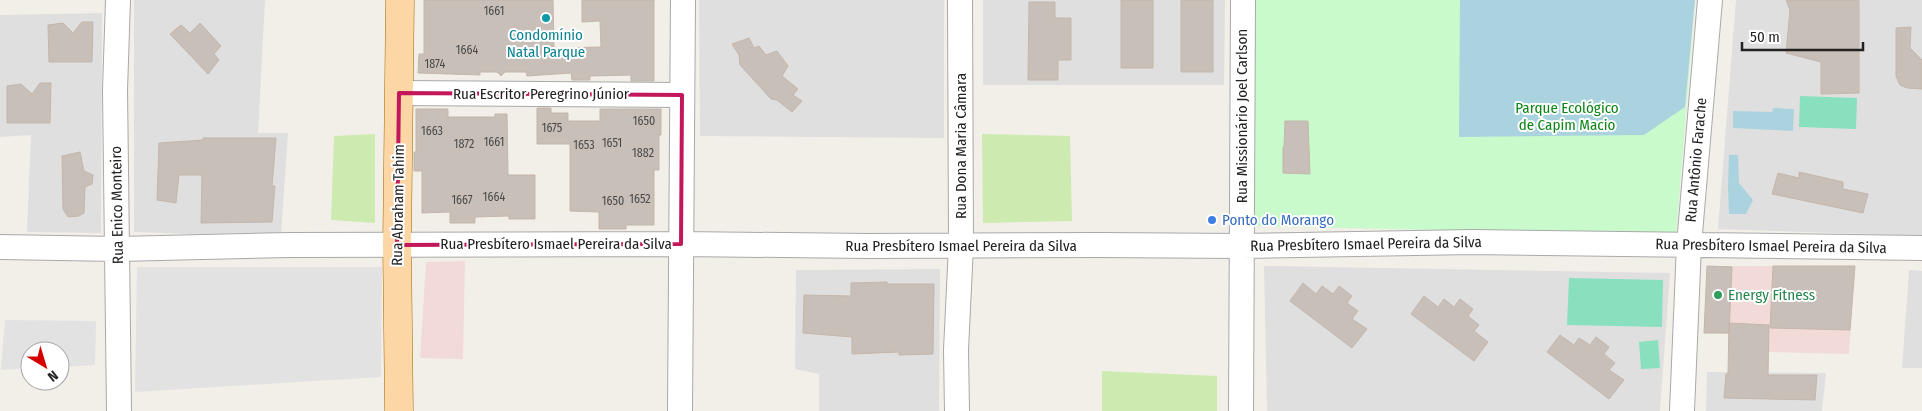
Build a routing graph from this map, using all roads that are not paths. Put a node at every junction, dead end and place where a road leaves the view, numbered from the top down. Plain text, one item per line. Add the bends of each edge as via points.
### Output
1 (118, 0) edge
2 (400, 0) edge
3 (683, 0) edge
4 (960, 0) edge
5 (1243, 0) edge
6 (1710, 0) edge
7 (399, 94) junction
8 (682, 95) junction
9 (681, 244) junction
10 (397, 245) junction
11 (1689, 245) junction
12 (961, 246) junction
13 (1240, 246) junction
14 (0, 248) edge
15 (1922, 248) edge
16 (118, 249) junction
17 (119, 411) edge
18 (398, 411) edge
19 (680, 411) edge
20 (956, 411) edge
21 (1241, 411) edge
22 (1682, 411) edge

1 - 16 street, Rua Enico Monteiro via 115,90
2 - 7 main road, Rua Abraham Tahim
3 - 8 street
4 - 12 street, Rua Dona Maria Câmara
5 - 13 street, Rua Missionário Joel Carlson
6 - 11 street, Rua Antônio Farache
7 - 8 street, Rua Escritor Peregrino Júnior
7 - 10 main road, Rua Abraham Tahim
8 - 9 street
9 - 10 street, Rua Presbítero Ismael Pereira da Silva
9 - 12 street, Rua Presbítero Ismael Pereira da Silva
9 - 19 street
10 - 16 street, Rua Presbítero Ismael Pereira da Silva
10 - 18 main road, Rua Abraham Tahim
11 - 13 street, Rua Presbítero Ismael Pereira da Silva via 1473,242
11 - 15 street, Rua Presbítero Ismael Pereira da Silva
11 - 22 street, Rua Antônio Farache
12 - 13 street, Rua Presbítero Ismael Pereira da Silva
12 - 20 street, Rua Dona Maria Câmara
13 - 21 street, Rua Missionário Joel Carlson
14 - 16 street, Rua Presbítero Ismael Pereira da Silva
16 - 17 street, Rua Enico Monteiro

